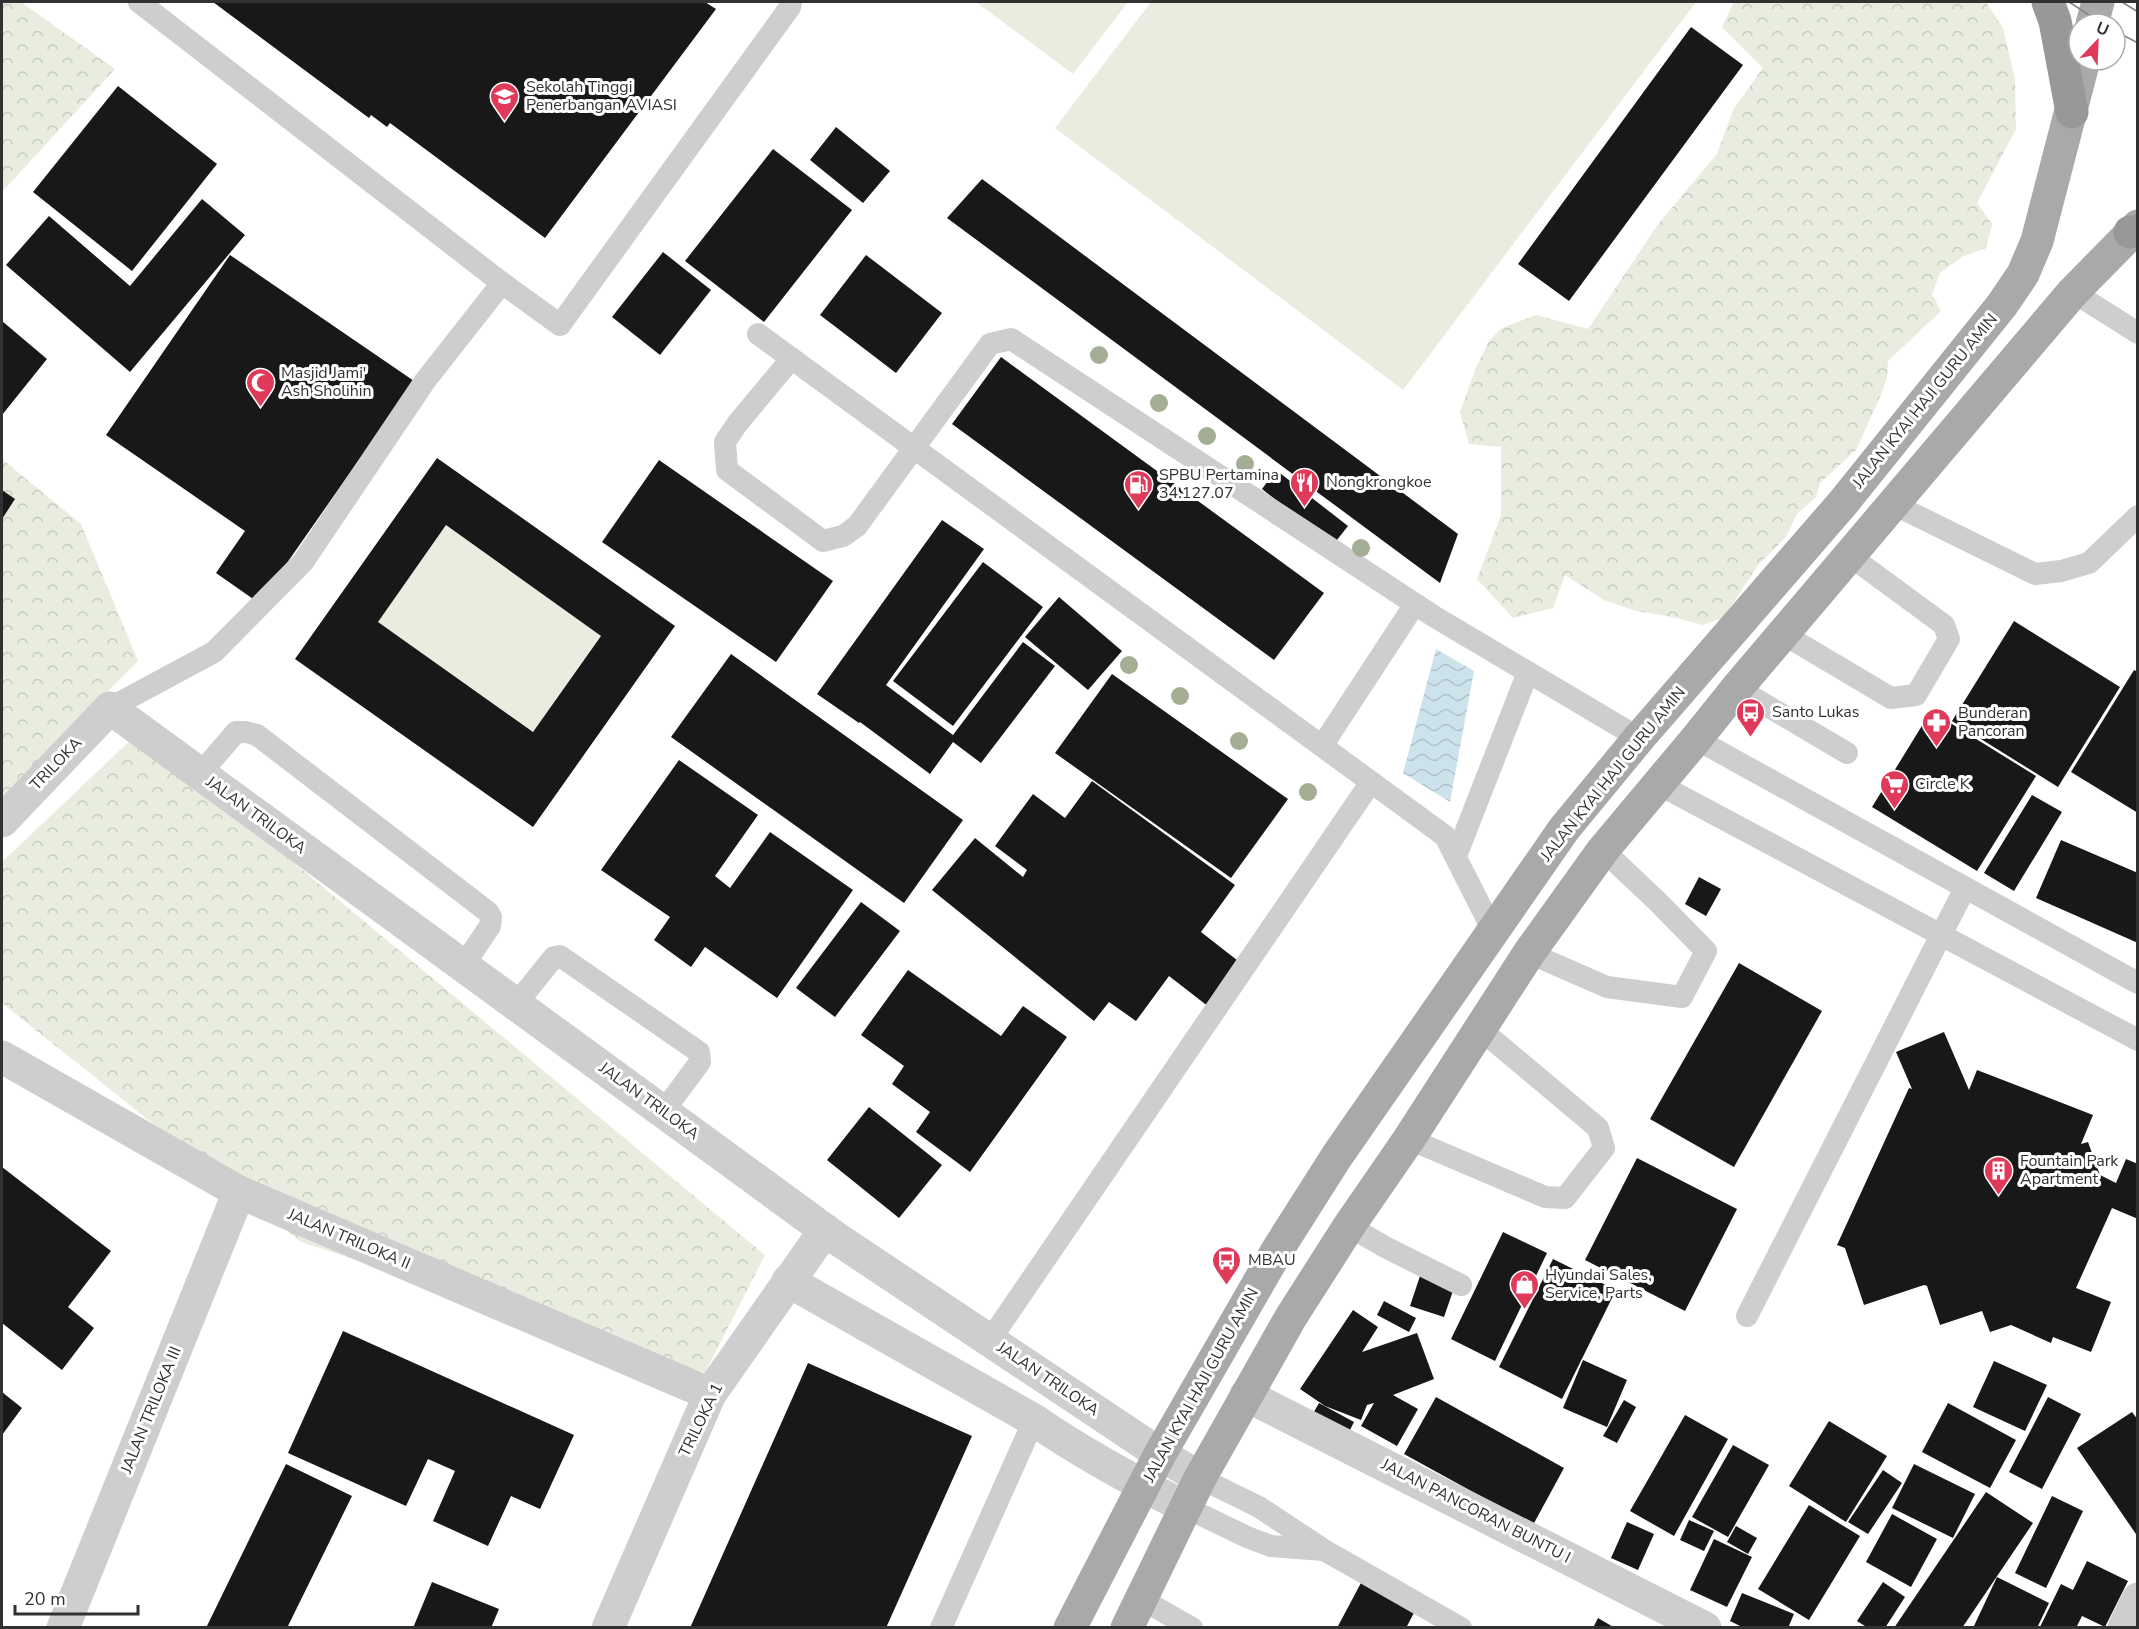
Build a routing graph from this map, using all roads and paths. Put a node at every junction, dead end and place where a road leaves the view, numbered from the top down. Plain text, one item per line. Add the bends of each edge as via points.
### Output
1 (139, 2) edge
2 (791, 2) edge
3 (2048, 2) edge
4 (2081, 72) edge
5 (2072, 112) junction
6 (2135, 230) edge
7 (502, 283) junction
8 (2073, 292) junction
9 (2138, 333) edge
10 (758, 334) dead end
11 (791, 359) junction
12 (913, 448) junction
13 (1893, 504) junction
14 (2138, 516) edge
15 (1850, 556) junction
16 (1415, 604) junction
17 (1783, 634) junction
18 (1528, 672) junction
19 (1737, 688) junction
20 (110, 708) junction
21 (1638, 738) junction
22 (1696, 739) junction
23 (1322, 747) junction
24 (1847, 753) dead end
25 (200, 774) junction
26 (1658, 784) junction
27 (1377, 787) junction
28 (2, 821) edge
29 (1603, 850) junction
30 (1456, 856) junction
31 (1965, 888) junction
32 (1493, 931) junction
33 (1941, 935) junction
34 (1529, 953) junction
35 (463, 966) junction
36 (2138, 983) edge
37 (516, 1004) junction
38 (1480, 1029) junction
39 (2138, 1040) edge
40 (2, 1057) edge
41 (663, 1112) junction
42 (1409, 1139) junction
43 (239, 1192) junction
44 (1349, 1226) junction
45 (825, 1230) junction
46 (788, 1281) junction
47 (1461, 1285) dead end
48 (1748, 1316) dead end
49 (990, 1340) junction
50 (710, 1394) junction
51 (1246, 1395) junction
52 (1034, 1420) junction
53 (1151, 1448) junction
54 (1200, 1478) junction
55 (1134, 1481) junction
56 (1185, 1508) junction
57 (1324, 1550) junction
58 (2138, 1599) edge
59 (1134, 1613) edge
60 (63, 1628) edge
61 (608, 1628) edge
62 (941, 1628) edge
63 (1070, 1628) edge
64 (1192, 1628) edge
65 (1461, 1628) edge
66 (1705, 1628) edge
67 (2124, 1628) edge

1 - 7 lane
2 - 7 lane via 560,325
3 - 5 highway
4 - 5 main road, JALAN KYAI HAJI GURU AMIN
5 - 21 main road, JALAN KYAI HAJI GURU AMIN via 2037,242 2023,274 2002,305 1842,504
6 - 8 main road
7 - 20 lane via 425,381 303,562 214,652
8 - 9 lane
8 - 13 main road
10 - 11 lane
11 - 12 lane
11 - 12 lane via 725,442 728,470 813,534 823,541 843,536 857,526
12 - 16 lane via 990,344 1011,339
12 - 23 lane
13 - 14 lane via 2035,574 2089,563
13 - 15 main road
15 - 17 main road
15 - 17 lane via 1944,625 1949,639 1917,695 1891,698
16 - 18 lane
16 - 23 lane
17 - 19 main road
18 - 21 lane
18 - 30 lane
19 - 22 main road
19 - 24 lane
20 - 25 street, JALAN TRILOKA
20 - 28 street, TRILOKA
21 - 32 main road, JALAN KYAI HAJI GURU AMIN via 1564,829
22 - 26 main road
22 - 31 lane
23 - 27 lane
25 - 35 street, JALAN TRILOKA
25 - 35 lane via 236,732 257,735 488,912 490,926
26 - 29 main road
26 - 33 lane
27 - 30 lane via 1445,836
27 - 49 lane
29 - 34 main road
29 - 34 lane via 1706,951 1682,997 1607,987
30 - 32 lane
31 - 33 lane
31 - 36 lane
32 - 53 main road, JALAN KYAI HAJI GURU AMIN via 1337,1156
33 - 39 lane
33 - 48 lane
34 - 38 main road
35 - 37 street, JALAN TRILOKA
37 - 41 street, JALAN TRILOKA
37 - 41 lane via 554,957 560,956 699,1052 700,1062
38 - 42 main road
38 - 42 lane via 1598,1128 1604,1148 1565,1198 1545,1197
40 - 43 street, JALAN TRILOKA II
41 - 45 street, JALAN TRILOKA
42 - 44 main road
43 - 50 street, JALAN TRILOKA II
43 - 60 street, JALAN TRILOKA III
44 - 47 lane
44 - 51 main road
45 - 46 street, TRILOKA 1
45 - 49 street, JALAN TRILOKA
46 - 50 street, TRILOKA 1
46 - 52 street
49 - 53 street, JALAN TRILOKA
50 - 61 street, TRILOKA 1
51 - 54 main road
51 - 66 street, JALAN PANCORAN BUNTU I
52 - 55 street
52 - 62 lane
53 - 54 street, JALAN TRILOKA
53 - 55 main road, JALAN KYAI HAJI GURU AMIN
54 - 56 main road
54 - 57 lane via 1259,1507
55 - 56 street
55 - 63 main road, JALAN KYAI HAJI GURU AMIN
56 - 57 lane via 1271,1546
56 - 59 main road
57 - 65 lane
58 - 67 street
59 - 64 lane

